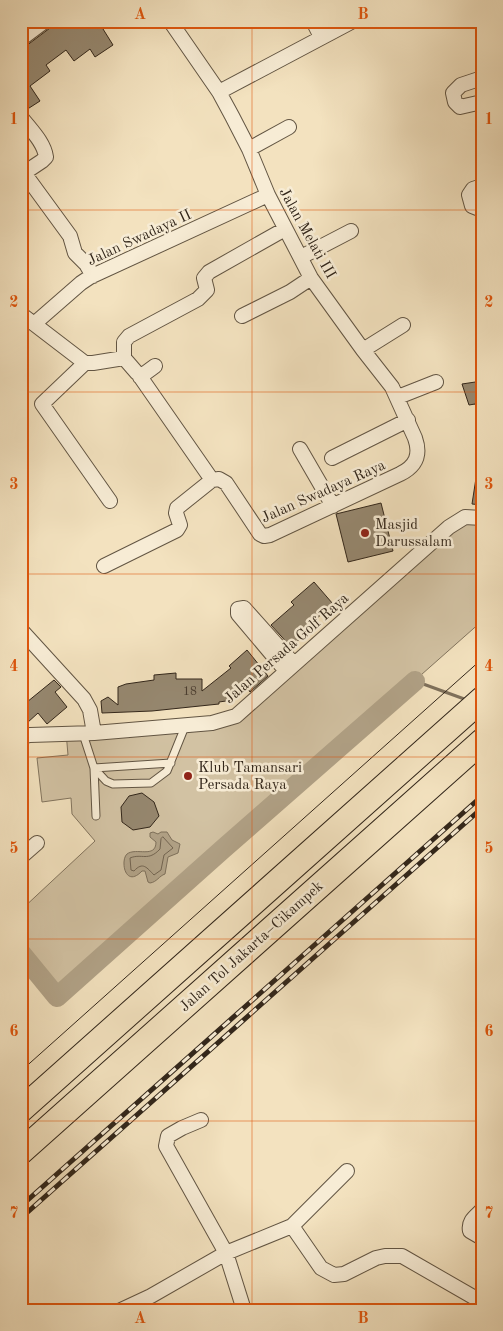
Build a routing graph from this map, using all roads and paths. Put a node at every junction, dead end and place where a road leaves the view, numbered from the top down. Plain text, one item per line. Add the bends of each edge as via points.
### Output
1 (45, 21) edge
2 (170, 21) edge
3 (313, 21) edge
4 (353, 21) edge
5 (321, 38) junction
6 (21, 39) edge
7 (482, 78) edge
8 (219, 92) junction
9 (482, 102) edge
10 (21, 118) edge
11 (289, 126) dead end
12 (248, 149) junction
13 (23, 174) edge
14 (482, 186) edge
15 (268, 195) junction
16 (482, 208) edge
17 (285, 229) junction
18 (351, 231) dead end
19 (301, 257) junction
20 (93, 276) junction
21 (311, 278) junction
22 (21, 314) edge
23 (242, 316) dead end
24 (34, 324) junction
25 (403, 325) dead end
26 (363, 350) junction
27 (85, 363) junction
28 (155, 366) dead end
29 (134, 370) junction
30 (436, 382) dead end
31 (398, 398) junction
32 (408, 420) junction
33 (300, 449) dead end
34 (332, 458) dead end
35 (418, 458) joint
36 (212, 480) junction
37 (110, 501) dead end
38 (332, 506) junction
39 (482, 518) edge
40 (104, 566) dead end
41 (22, 633) edge
42 (482, 699) edge
43 (186, 724) junction
44 (88, 734) junction
45 (21, 737) edge
46 (474, 747) edge
47 (171, 763) junction
48 (94, 768) junction
49 (96, 816) dead end
50 (37, 843) dead end
51 (21, 857) edge
52 (21, 996) edge
53 (21, 1000) edge
54 (21, 1110) edge
55 (201, 1120) dead end
56 (21, 1152) edge
57 (347, 1171) dead end
58 (482, 1210) edge
59 (292, 1226) junction
60 (482, 1238) edge
61 (226, 1253) junction
62 (482, 1302) edge
63 (121, 1310) edge
64 (244, 1310) edge

1 - 6 street
2 - 8 street, Jalan Melati III
3 - 5 street
4 - 5 street
5 - 8 street
7 - 9 street via 457,87 453,93 460,107
8 - 12 street, Jalan Melati III
10 - 13 street via 42,144 46,157
11 - 12 street
12 - 15 street, Jalan Melati III
13 - 20 street via 70,236 75,253
14 - 16 street via 469,194 472,206
15 - 17 street, Jalan Melati III
15 - 20 street, Jalan Swadaya II
17 - 19 street, Jalan Melati III
17 - 29 street via 216,266 204,278 207,290 198,299 129,336 124,342
18 - 19 street
19 - 21 street, Jalan Melati III
20 - 24 street, Jalan Swadaya II
21 - 23 street
21 - 26 street, Jalan Melati III
22 - 24 street
24 - 27 street
25 - 26 street
26 - 31 street, Jalan Melati III
27 - 29 street
27 - 37 street via 42,404
28 - 29 street
29 - 36 street, Jalan Swadaya Raya
30 - 31 street
31 - 32 street, Jalan Melati III
32 - 34 street
32 - 35 street, Jalan Melati III via 418,445
33 - 38 street
35 - 38 street, Jalan Swadaya Raya via 407,470
36 - 38 street, Jalan Swadaya Raya via 220,479 226,483 264,536
36 - 40 street via 177,508 178,530
39 - 43 street, Jalan Persada Golf Raya via 465,517 449,527 236,716 212,723
41 - 44 street via 84,699 90,710
42 - 54 highway, Jalan Tol Jakarta–Cikampek
43 - 44 street, Jalan Persada Golf Raya
43 - 47 lane
44 - 45 street, Jalan Persada Golf Raya
44 - 48 lane
46 - 56 highway, Jalan Tol Jakarta–Cikampek
47 - 48 lane
47 - 48 lane via 159,778 143,784 113,784
48 - 49 lane
50 - 51 street
52 - 53 street
55 - 61 street via 168,1136 166,1146
57 - 59 street
58 - 60 street via 469,1226 470,1231
59 - 61 street
59 - 62 street via 321,1268 334,1275 344,1274 376,1258 402,1256
61 - 63 street
61 - 64 street

